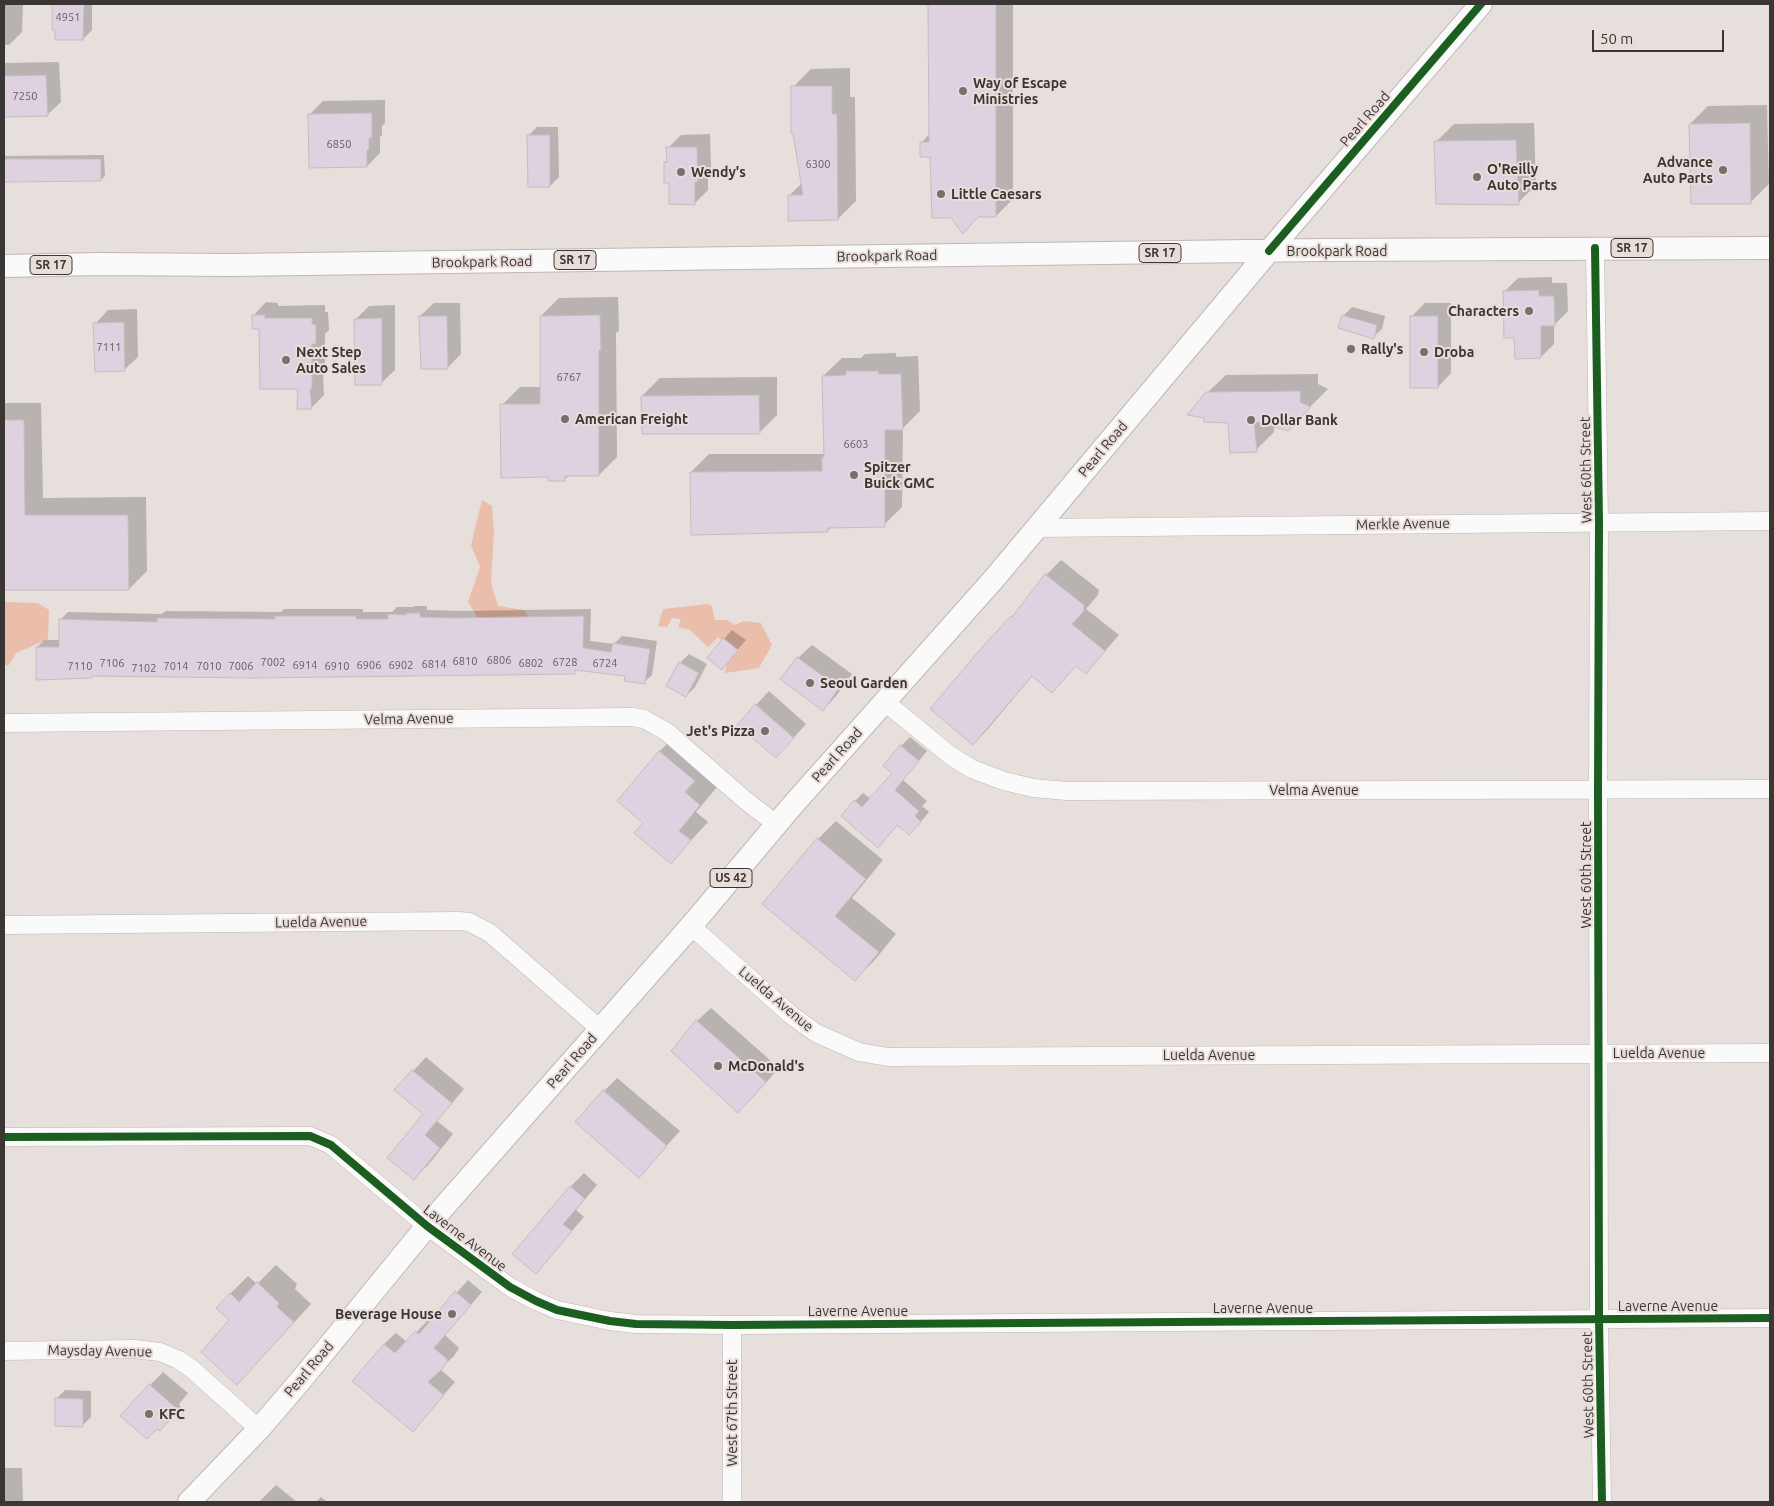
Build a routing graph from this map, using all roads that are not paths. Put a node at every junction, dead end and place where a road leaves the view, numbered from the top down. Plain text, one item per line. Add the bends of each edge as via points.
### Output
1 (1481, 4) edge
2 (1595, 248) junction
3 (1770, 248) edge
4 (1269, 251) junction
5 (4, 266) edge
6 (1770, 521) edge
7 (1599, 522) junction
8 (1036, 528) junction
9 (885, 702) junction
10 (4, 723) edge
11 (1598, 789) junction
12 (1770, 789) edge
13 (776, 824) junction
14 (4, 925) edge
15 (691, 926) junction
16 (600, 1029) junction
17 (1599, 1053) junction
18 (1770, 1053) edge
19 (4, 1137) edge
20 (427, 1226) junction
21 (1599, 1318) junction
22 (1770, 1318) edge
23 (732, 1324) junction
24 (4, 1351) edge
25 (259, 1429) junction
26 (189, 1502) edge
27 (732, 1502) edge
28 (1602, 1502) edge

1 - 4 main road, Pearl Road / US 42
2 - 3 main road, Brookpark Road / SR 17
2 - 4 main road, Brookpark Road / SR 17
2 - 7 street, West 60th Street
4 - 5 main road, Brookpark Road / SR 17
4 - 8 main road, Pearl Road / US 42
6 - 7 street, Merkle Avenue
7 - 8 street, Merkle Avenue
7 - 11 street, West 60th Street
8 - 9 main road, Pearl Road / US 42
9 - 11 street, Velma Avenue via 951,756 972,769 1033,788 1066,791
9 - 13 main road, Pearl Road / US 42
10 - 13 street, Velma Avenue via 632,717 644,719 667,732
11 - 12 street, Velma Avenue
11 - 17 street, West 60th Street
13 - 15 main road, Pearl Road / US 42
14 - 16 street, Luelda Avenue via 469,922 490,933
15 - 16 main road, Pearl Road / US 42
15 - 17 street, Luelda Avenue via 791,1015 816,1033 847,1048 888,1058
16 - 20 main road, Pearl Road / US 42
17 - 18 street, Luelda Avenue
17 - 21 street, West 60th Street
19 - 20 street, Laverne Avenue via 310,1136 331,1145
20 - 23 street, Laverne Avenue via 510,1287 557,1310 636,1324
20 - 25 main road, Pearl Road / US 42
21 - 22 street, Laverne Avenue
21 - 23 street, Laverne Avenue
21 - 28 street, West 60th Street
23 - 27 street, West 67th Street
24 - 25 street, Maysday Avenue via 160,1352 192,1369
25 - 26 main road, Pearl Road / US 42

